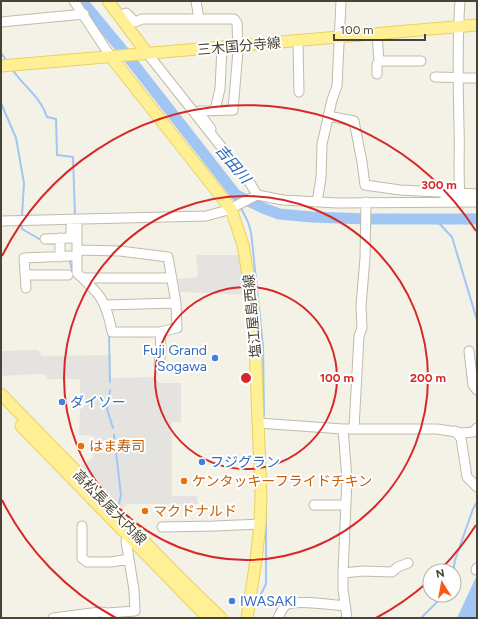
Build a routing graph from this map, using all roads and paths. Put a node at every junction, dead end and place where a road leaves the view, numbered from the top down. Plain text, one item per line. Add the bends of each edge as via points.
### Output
1 (74, 1) edge
2 (108, 1) edge
3 (196, 1) edge
4 (341, 1) edge
5 (460, 1) edge
6 (84, 14) junction
7 (120, 16) junction
8 (199, 19) junction
9 (1, 22) edge
10 (477, 25) edge
11 (458, 27) junction
12 (377, 34) junction
13 (339, 37) junction
14 (298, 41) junction
15 (237, 46) junction
16 (222, 47) junction
17 (146, 54) junction
18 (112, 57) junction
19 (379, 61) junction
20 (421, 61) dead end
21 (1, 66) edge
22 (377, 74) dead end
23 (435, 76) dead end
24 (459, 78) junction
25 (477, 78) edge
26 (299, 92) dead end
27 (215, 110) junction
28 (328, 116) junction
29 (210, 132) junction
30 (460, 194) junction
31 (477, 194) edge
32 (255, 195) junction
33 (317, 202) junction
34 (477, 202) edge
35 (422, 203) junction
36 (366, 205) junction
37 (233, 208) junction
38 (74, 219) junction
39 (1, 221) edge
40 (60, 238) junction
41 (45, 239) dead end
42 (77, 250) junction
43 (70, 256) dead end
44 (59, 257) junction
45 (25, 275) junction
46 (58, 275) junction
47 (68, 275) dead end
48 (83, 278) junction
49 (172, 278) junction
50 (26, 288) dead end
51 (176, 303) junction
52 (105, 305) junction
53 (160, 332) junction
54 (470, 351) edge
55 (160, 364) dead end
56 (477, 390) edge
57 (1, 394) edge
58 (1, 405) edge
59 (258, 423) junction
60 (354, 428) junction
61 (477, 428) edge
62 (343, 429) junction
63 (455, 432) junction
64 (477, 487) edge
65 (314, 505) dead end
66 (346, 505) junction
67 (260, 524) junction
68 (82, 526) dead end
69 (162, 527) dead end
70 (129, 538) junction
71 (129, 559) junction
72 (408, 563) dead end
73 (343, 573) junction
74 (345, 606) junction
75 (122, 615) edge
76 (53, 618) edge
77 (208, 618) edge
78 (221, 618) edge
79 (248, 618) edge
80 (278, 618) edge
81 (347, 618) edge

1 - 6 street
2 - 7 main road
3 - 8 street
4 - 13 street
5 - 11 street
6 - 9 street
6 - 18 street
7 - 8 street via 126,13 135,22 142,19
7 - 17 main road
8 - 15 street via 234,19 237,23
10 - 11 main road, 三木国分寺線
11 - 12 main road, 三木国分寺線
11 - 24 street
12 - 13 main road, 三木国分寺線
12 - 19 street
13 - 14 main road, 三木国分寺線
13 - 28 street via 337,86
14 - 15 main road, 三木国分寺線
14 - 26 street
15 - 16 main road, 三木国分寺線
15 - 27 street via 233,110
16 - 17 main road, 三木国分寺線
16 - 27 street via 220,89 214,98
17 - 18 main road, 三木国分寺線
17 - 29 street
18 - 21 main road, 三木国分寺線
18 - 37 main road, 塩江屋島西線
19 - 20 street
19 - 22 street via 376,64
23 - 24 street
24 - 25 street
24 - 30 street
27 - 29 street via 200,111 211,129
28 - 30 street via 354,121 364,185
28 - 33 street via 322,144
29 - 32 street via 250,183
30 - 31 street
30 - 35 street
32 - 33 street
32 - 37 street
33 - 36 street
34 - 35 street
35 - 36 street
36 - 60 street via 362,328 359,336
37 - 38 street via 197,217
37 - 59 main road, 塩江屋島西線 via 248,265
38 - 39 street
38 - 40 street via 71,238
38 - 42 street
40 - 41 street
40 - 44 street
42 - 48 street via 77,273
42 - 49 street via 120,251 168,257
43 - 44 street
44 - 45 street via 24,258
44 - 46 street
45 - 46 street
45 - 50 street
46 - 47 street
48 - 49 street
48 - 52 street
49 - 51 street
51 - 52 street
51 - 53 street via 178,328
52 - 53 street via 112,332
53 - 55 street
54 - 56 street via 473,385
57 - 78 main road, 高松長尾大内線
58 - 70 main road, 高松長尾大内線
59 - 62 street
59 - 67 main road, 塩江屋島西線
60 - 62 street
60 - 63 street via 437,429
61 - 63 street via 473,432
62 - 66 street via 347,479
63 - 64 street via 461,438 467,477
65 - 66 street
66 - 73 street
67 - 69 street
67 - 79 main road, 塩江屋島西線
68 - 71 street via 82,558 87,562
70 - 71 street via 126,541
70 - 77 main road, 高松長尾大内線
71 - 75 street via 135,611
72 - 73 street via 392,572
73 - 74 street
74 - 80 street via 297,602 284,606
74 - 81 street
75 - 76 street via 100,612

